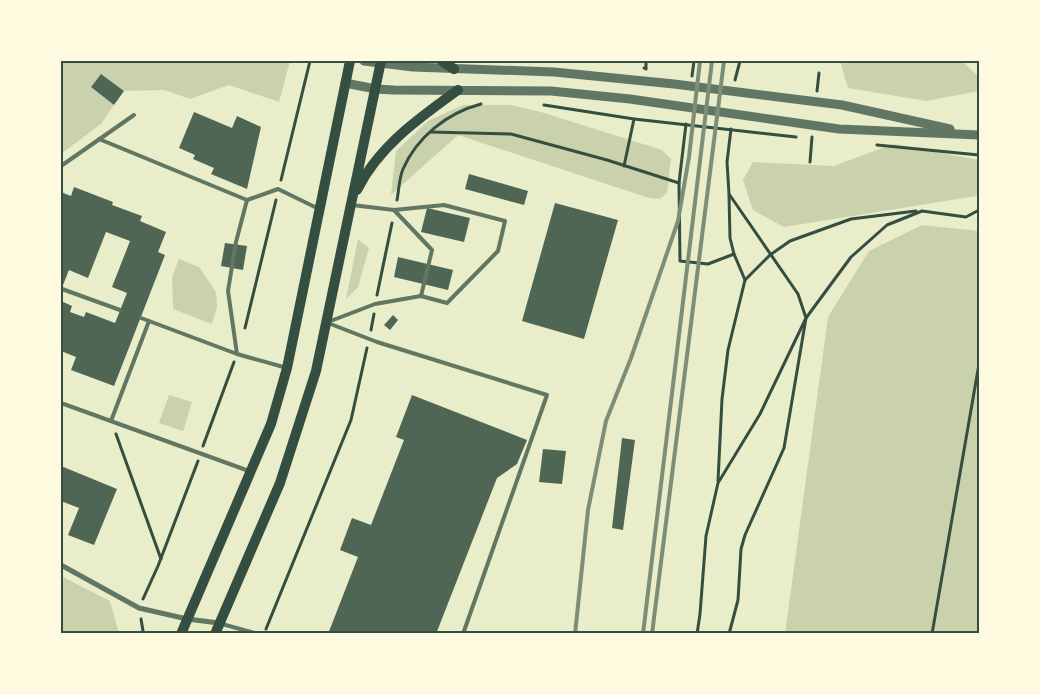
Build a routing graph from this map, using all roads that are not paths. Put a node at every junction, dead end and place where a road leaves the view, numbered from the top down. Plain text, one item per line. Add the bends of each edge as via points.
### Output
1 (350, 61) edge
2 (364, 61) edge
3 (442, 61) edge
4 (381, 63) edge
5 (454, 68) junction
6 (345, 83) junction
7 (376, 89) junction
8 (458, 90) junction
9 (134, 115) dead end
10 (976, 134) edge
11 (100, 139) junction
12 (61, 166) edge
13 (247, 200) junction
14 (351, 205) junction
15 (320, 209) junction
16 (394, 210) junction
17 (62, 289) edge
18 (421, 296) junction
19 (120, 310) dead end
20 (141, 318) dead end
21 (149, 321) junction
22 (326, 323) junction
23 (237, 354) junction
24 (287, 368) junction
25 (61, 403) edge
26 (112, 422) junction
27 (252, 472) junction
28 (61, 565) edge
29 (187, 619) junction
30 (220, 623) junction
31 (181, 634) edge
32 (215, 634) edge
33 (258, 634) edge
34 (463, 634) edge

1 - 6 main road
2 - 4 street
3 - 5 main road
4 - 5 street
4 - 7 main road
5 - 10 street via 561,72 842,104
6 - 7 street
6 - 15 main road
7 - 8 street
7 - 14 main road
8 - 10 street via 559,91 838,129
8 - 14 main road via 391,143 364,177
9 - 11 lane
11 - 12 lane
11 - 13 lane
13 - 15 lane via 278,189
13 - 23 lane via 228,291
14 - 16 lane
14 - 22 main road
15 - 24 main road
16 - 18 lane via 432,250
16 - 18 lane via 444,204 505,221 498,251 447,303
17 - 19 lane
18 - 22 lane via 376,304
20 - 21 lane
21 - 23 lane
21 - 26 lane
22 - 30 main road via 316,371 280,483
22 - 34 lane via 369,340 547,395
23 - 24 lane
24 - 27 main road via 271,424
25 - 26 lane
26 - 27 lane
27 - 29 main road
28 - 29 street via 139,608
29 - 30 street
29 - 31 main road
30 - 32 main road
30 - 33 lane

